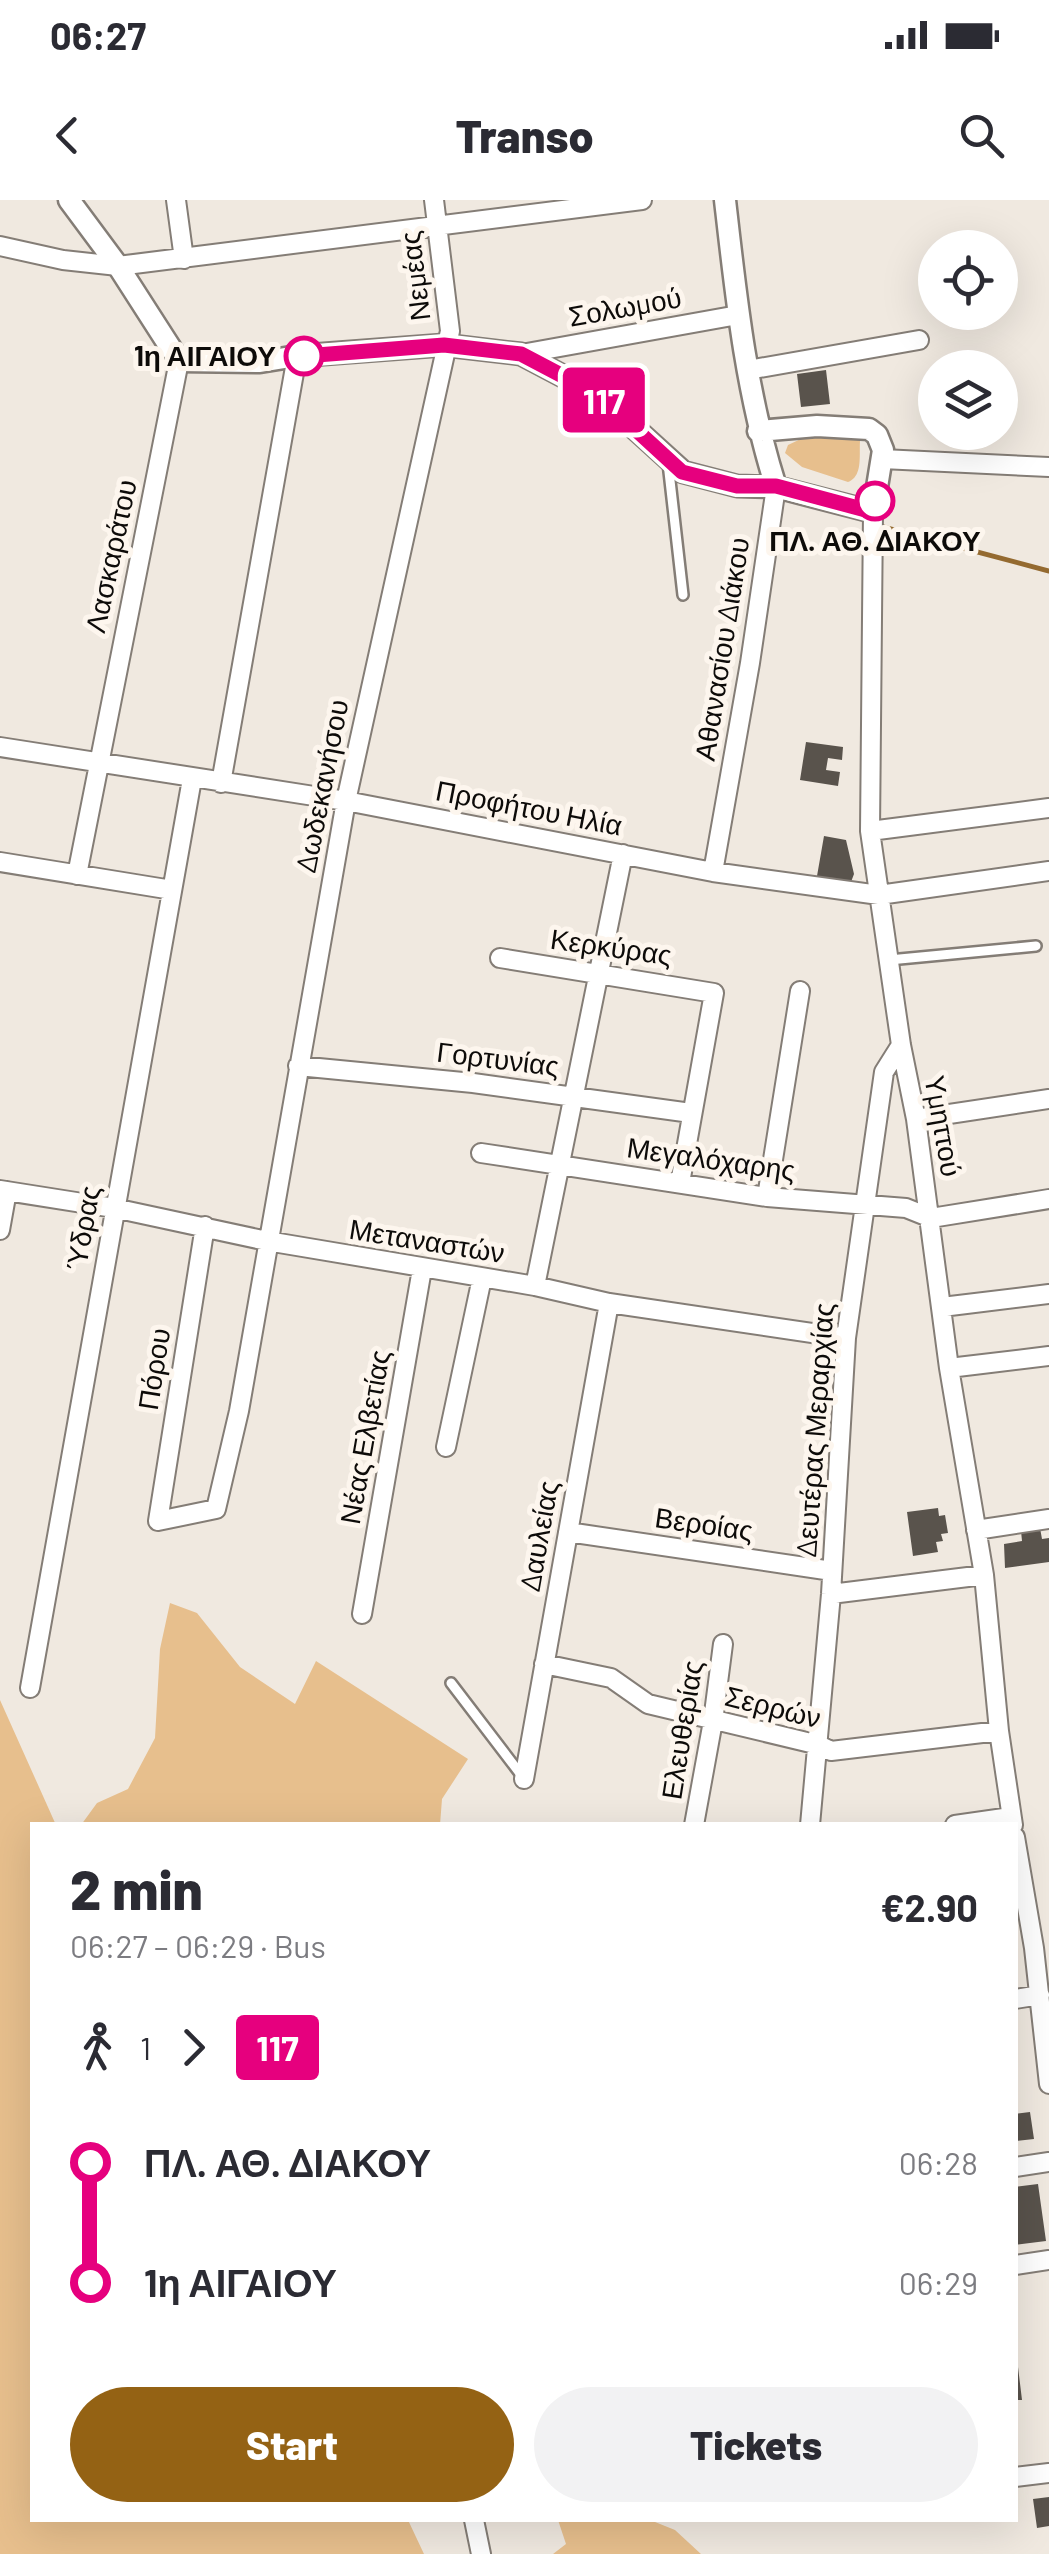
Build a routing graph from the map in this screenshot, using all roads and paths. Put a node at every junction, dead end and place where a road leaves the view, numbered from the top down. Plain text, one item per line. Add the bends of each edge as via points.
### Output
1 (69, 200) edge
2 (176, 200) edge
3 (434, 200) edge
4 (642, 200) edge
5 (725, 200) edge
6 (438, 224) junction
7 (0, 247) edge
8 (184, 259) junction
9 (118, 266) junction
10 (738, 316) junction
11 (918, 340) dead end
12 (444, 345) junction
13 (521, 354) junction
14 (297, 356) junction
15 (179, 361) junction
16 (748, 370) junction
17 (758, 431) junction
18 (882, 459) junction
19 (668, 460) junction
20 (1049, 467) edge
21 (776, 486) junction
22 (873, 512) junction
23 (684, 595) dead end
24 (0, 747) edge
25 (97, 762) junction
26 (192, 779) junction
27 (221, 783) junction
28 (346, 801) junction
29 (1049, 808) edge
30 (870, 831) junction
31 (623, 854) junction
32 (0, 862) edge
33 (1049, 870) edge
34 (713, 872) junction
35 (77, 875) junction
36 (172, 890) junction
37 (879, 894) junction
38 (1036, 946) dead end
39 (500, 958) dead end
40 (888, 960) junction
41 (598, 974) junction
42 (800, 991) dead end
43 (901, 1045) junction
44 (298, 1066) junction
45 (573, 1096) junction
46 (1049, 1099) edge
47 (691, 1112) junction
48 (916, 1119) junction
49 (481, 1153) dead end
50 (559, 1164) junction
51 (680, 1183) junction
52 (3, 1190) edge
53 (768, 1197) junction
54 (1049, 1199) edge
55 (863, 1206) junction
56 (114, 1208) junction
57 (931, 1218) junction
58 (205, 1226) junction
59 (0, 1230) edge
60 (267, 1241) junction
61 (422, 1269) junction
62 (482, 1278) junction
63 (535, 1286) junction
64 (1049, 1294) edge
65 (609, 1302) junction
66 (942, 1307) junction
67 (846, 1338) junction
68 (1049, 1356) edge
69 (949, 1368) junction
70 (446, 1446) dead end
71 (1049, 1519) edge
72 (158, 1520) joint
73 (976, 1530) junction
74 (568, 1532) junction
75 (832, 1571) junction
76 (984, 1575) junction
77 (831, 1594) junction
78 (362, 1614) dead end
79 (723, 1644) dead end
80 (544, 1664) junction
81 (451, 1683) dead end
82 (30, 1688) dead end
83 (713, 1721) junction
84 (999, 1730) junction
85 (818, 1745) junction
86 (524, 1779) joint
87 (1012, 1821) edge
88 (695, 1822) edge
89 (810, 1822) edge
90 (1020, 1891) edge
91 (1042, 1947) edge
92 (1040, 1995) junction
93 (1018, 1998) edge
94 (1049, 2084) edge
95 (1049, 2162) edge
96 (1018, 2167) edge
97 (1049, 2260) edge
98 (1018, 2265) edge
99 (1049, 2473) edge
100 (1018, 2478) edge
101 (474, 2522) edge
102 (481, 2554) edge

1 - 9 street
2 - 8 street
3 - 6 street, Νεμέας
4 - 6 street
5 - 10 street, Αθανασίου Διάκου
6 - 8 street
6 - 12 street, Νεμέας via 450,331
7 - 9 street
8 - 9 street
9 - 15 street
10 - 13 street, Σολωμού
10 - 16 street, Αθανασίου Διάκου
11 - 16 street
12 - 13 street
12 - 14 street
12 - 28 street, Δωδεκανήσου
13 - 19 street via 597,394
14 - 15 street
14 - 27 street
15 - 25 street, Λασκαράτου
16 - 17 street, Αθανασίου Διάκου
17 - 18 street, Υμηττού via 869,429 877,434
17 - 21 street, Αθανασίου Διάκου
18 - 20 street
18 - 22 street, Υμηττού
19 - 21 street via 682,472 716,482
19 - 23 lane
21 - 22 street
21 - 34 street, Αθανασίου Διάκου
22 - 30 street, Υμηττού
24 - 25 street, Προφήτου Ηλία
25 - 26 street, Προφήτου Ηλία
25 - 35 street, Λασκαράτου
26 - 27 street, Προφήτου Ηλία
26 - 36 street, Ύδρας
27 - 28 street, Προφήτου Ηλία
28 - 31 street, Προφήτου Ηλία
28 - 44 street, Δωδεκανήσου
29 - 30 street
30 - 37 street, Υμηττού
31 - 34 street, Προφήτου Ηλία
31 - 41 street
32 - 35 street
33 - 37 street, Προφήτου Ηλία
34 - 37 street, Προφήτου Ηλία
35 - 36 street
36 - 56 street, Ύδρας
37 - 40 street, Υμηττού
38 - 40 lane
39 - 41 street, Κερκύρας
40 - 43 street, Υμηττού
41 - 45 street
41 - 47 street, Κερκύρας via 714,992
42 - 53 street
43 - 48 street, Υμηττού
43 - 55 street, Δευτέρας Μεραρχίας via 884,1072
44 - 45 street, Γορτυνίας
44 - 60 street, Δωδεκανήσου
45 - 47 street, Γορτυνίας
45 - 50 street
46 - 48 street
47 - 51 street
48 - 57 street, Υμηττού
49 - 50 street, Μεγαλόχαρης
50 - 51 street, Μεγαλόχαρης
50 - 63 street
51 - 53 street, Μεγαλόχαρης
52 - 56 street, Μεταναστών
52 - 59 street
53 - 55 street, Μεγαλόχαρης
54 - 57 street
55 - 57 street, Μεγαλόχαρης via 906,1208
55 - 67 street, Δευτέρας Μεραρχίας
56 - 58 street, Μεταναστών
56 - 82 street, Ύδρας
57 - 66 street, Υμηττού
58 - 60 street, Μεταναστών
58 - 72 street, Πόρου
60 - 61 street, Μεταναστών
60 - 72 street, Δωδεκανήσου via 216,1508
61 - 62 street, Μεταναστών
61 - 78 street, Νέας Ελβετίας
62 - 63 street, Μεταναστών
62 - 70 street
63 - 65 street, Μεταναστών
64 - 66 street
65 - 67 street, Μεταναστών
65 - 74 street, Δαυλείας
66 - 69 street, Υμηττού
67 - 75 street, Δευτέρας Μεραρχίας
68 - 69 street
69 - 73 street, Υμηττού
71 - 73 street
73 - 76 street, Υμηττού
74 - 75 street, Βεροίας
74 - 80 street, Δαυλείας
75 - 77 street, Δευτέρας Μεραρχίας
76 - 77 street
76 - 84 street, Υμηττού
77 - 85 street, Δευτέρας Μεραρχίας
79 - 83 street, Ελευθερίας
80 - 83 street, Σερρών via 611,1678 648,1704
80 - 86 street, Δαυλείας
81 - 86 lane
83 - 85 street, Σερρών
83 - 88 street, Ελευθερίας
84 - 85 street, Σερρών via 831,1751
84 - 87 street, Υμηττού
85 - 89 street, Δευτέρας Μεραρχίας
90 - 91 street
91 - 92 street
92 - 93 street
92 - 94 street
95 - 96 street
97 - 98 street
99 - 100 street
101 - 102 street

